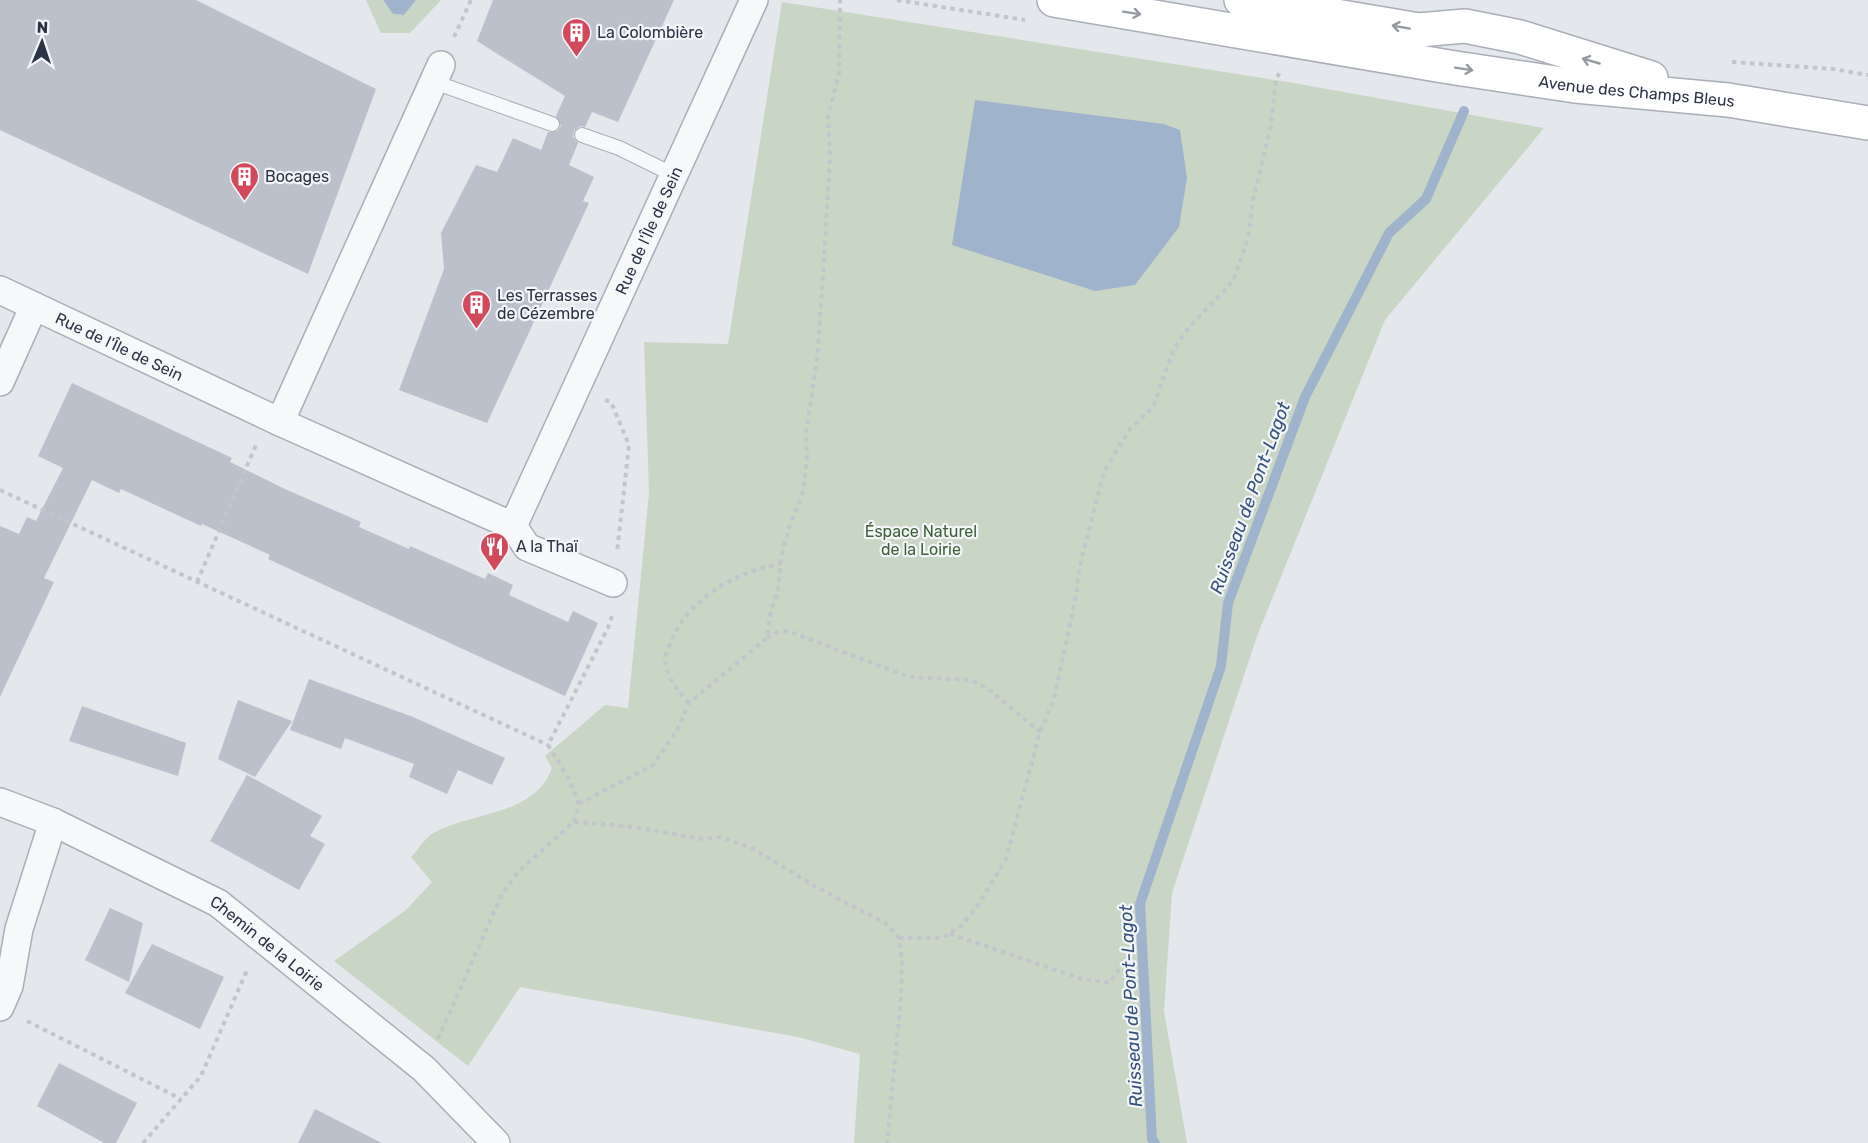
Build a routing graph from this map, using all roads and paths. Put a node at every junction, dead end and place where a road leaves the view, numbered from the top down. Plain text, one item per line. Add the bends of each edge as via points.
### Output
1 (471, 0) edge
2 (754, 0) edge
3 (840, 0) edge
4 (1054, 0) edge
5 (1241, 0) edge
6 (1305, 18) edge
7 (1281, 70) dead end
8 (437, 74) junction
9 (1728, 100) junction
10 (1868, 123) edge
11 (552, 124) dead end
12 (582, 135) dead end
13 (674, 175) junction
14 (0, 290) edge
15 (34, 306) junction
16 (0, 382) edge
17 (577, 388) junction
18 (280, 422) junction
19 (258, 442) dead end
20 (0, 490) edge
21 (513, 526) junction
22 (781, 564) junction
23 (197, 582) junction
24 (613, 583) junction
25 (767, 638) junction
26 (689, 703) junction
27 (1040, 732) junction
28 (548, 745) junction
29 (0, 802) edge
30 (579, 804) junction
31 (53, 822) junction
32 (574, 822) junction
33 (949, 933) junction
34 (261, 938) junction
35 (898, 938) junction
36 (1135, 944) dead end
37 (11, 1012) edge
38 (424, 1069) junction
39 (181, 1099) junction
40 (142, 1143) edge
41 (496, 1143) edge
42 (887, 1143) edge

1 - 8 path
2 - 13 street, Rue de l'Île de Sein
3 - 22 path via 839,72 828,118 830,158 823,276 806,433 807,456 803,492
4 -> 6 main road, Avenue des Champs Bleus
5 - 6 main road, Avenue des Champs Bleus
6 -> 9 main road, Avenue des Champs Bleus via 1575,86
9 -> 6 main road, Avenue des Champs Bleus via 1520,37 1465,26 1419,30
7 - 27 path via 1276,79 1271,125 1248,238 1233,281 1184,333 1173,351 1153,407 1130,429 1104,471 1079,569 1077,596 1054,699
8 - 11 lane
8 - 18 street
9 - 10 main road
12 - 13 lane via 620,148
13 - 17 street, Rue de l'Île de Sein
14 - 15 street
15 - 16 street, Rue de l'Île de Sein
15 - 18 street, Rue de l'Île de Sein
17 - 21 street, Rue de l'Île de Sein
17 - 24 path via 611,402 629,445
18 - 21 street, Rue de l'Île de Sein
19 - 23 path
20 - 23 path
21 - 24 street, Rue de l'Île de Sein via 527,547
22 - 25 path
22 - 26 path via 759,567 710,594 675,631 665,658 673,685
23 - 28 path
24 - 28 path via 613,613 608,628
25 - 26 path
25 - 27 path via 788,631 909,677 970,680 986,687
26 - 30 path via 677,730 653,765
27 - 33 path via 1006,859 978,905 961,926
28 - 30 path
29 - 31 street, Chemin de la Loirie
30 - 32 path
31 - 34 street, Chemin de la Loirie via 218,903
31 - 37 street via 19,929 9,986
32 - 35 path via 704,839 720,837 752,848 887,924
32 - 38 path via 517,873 502,894
33 - 35 path via 942,938
33 - 36 path via 1082,979 1110,983
34 - 38 street, Chemin de la Loirie
34 - 39 path via 201,1076
35 - 42 path via 901,998
37 - 39 path
38 - 41 street, Chemin de la Loirie
39 - 40 path

